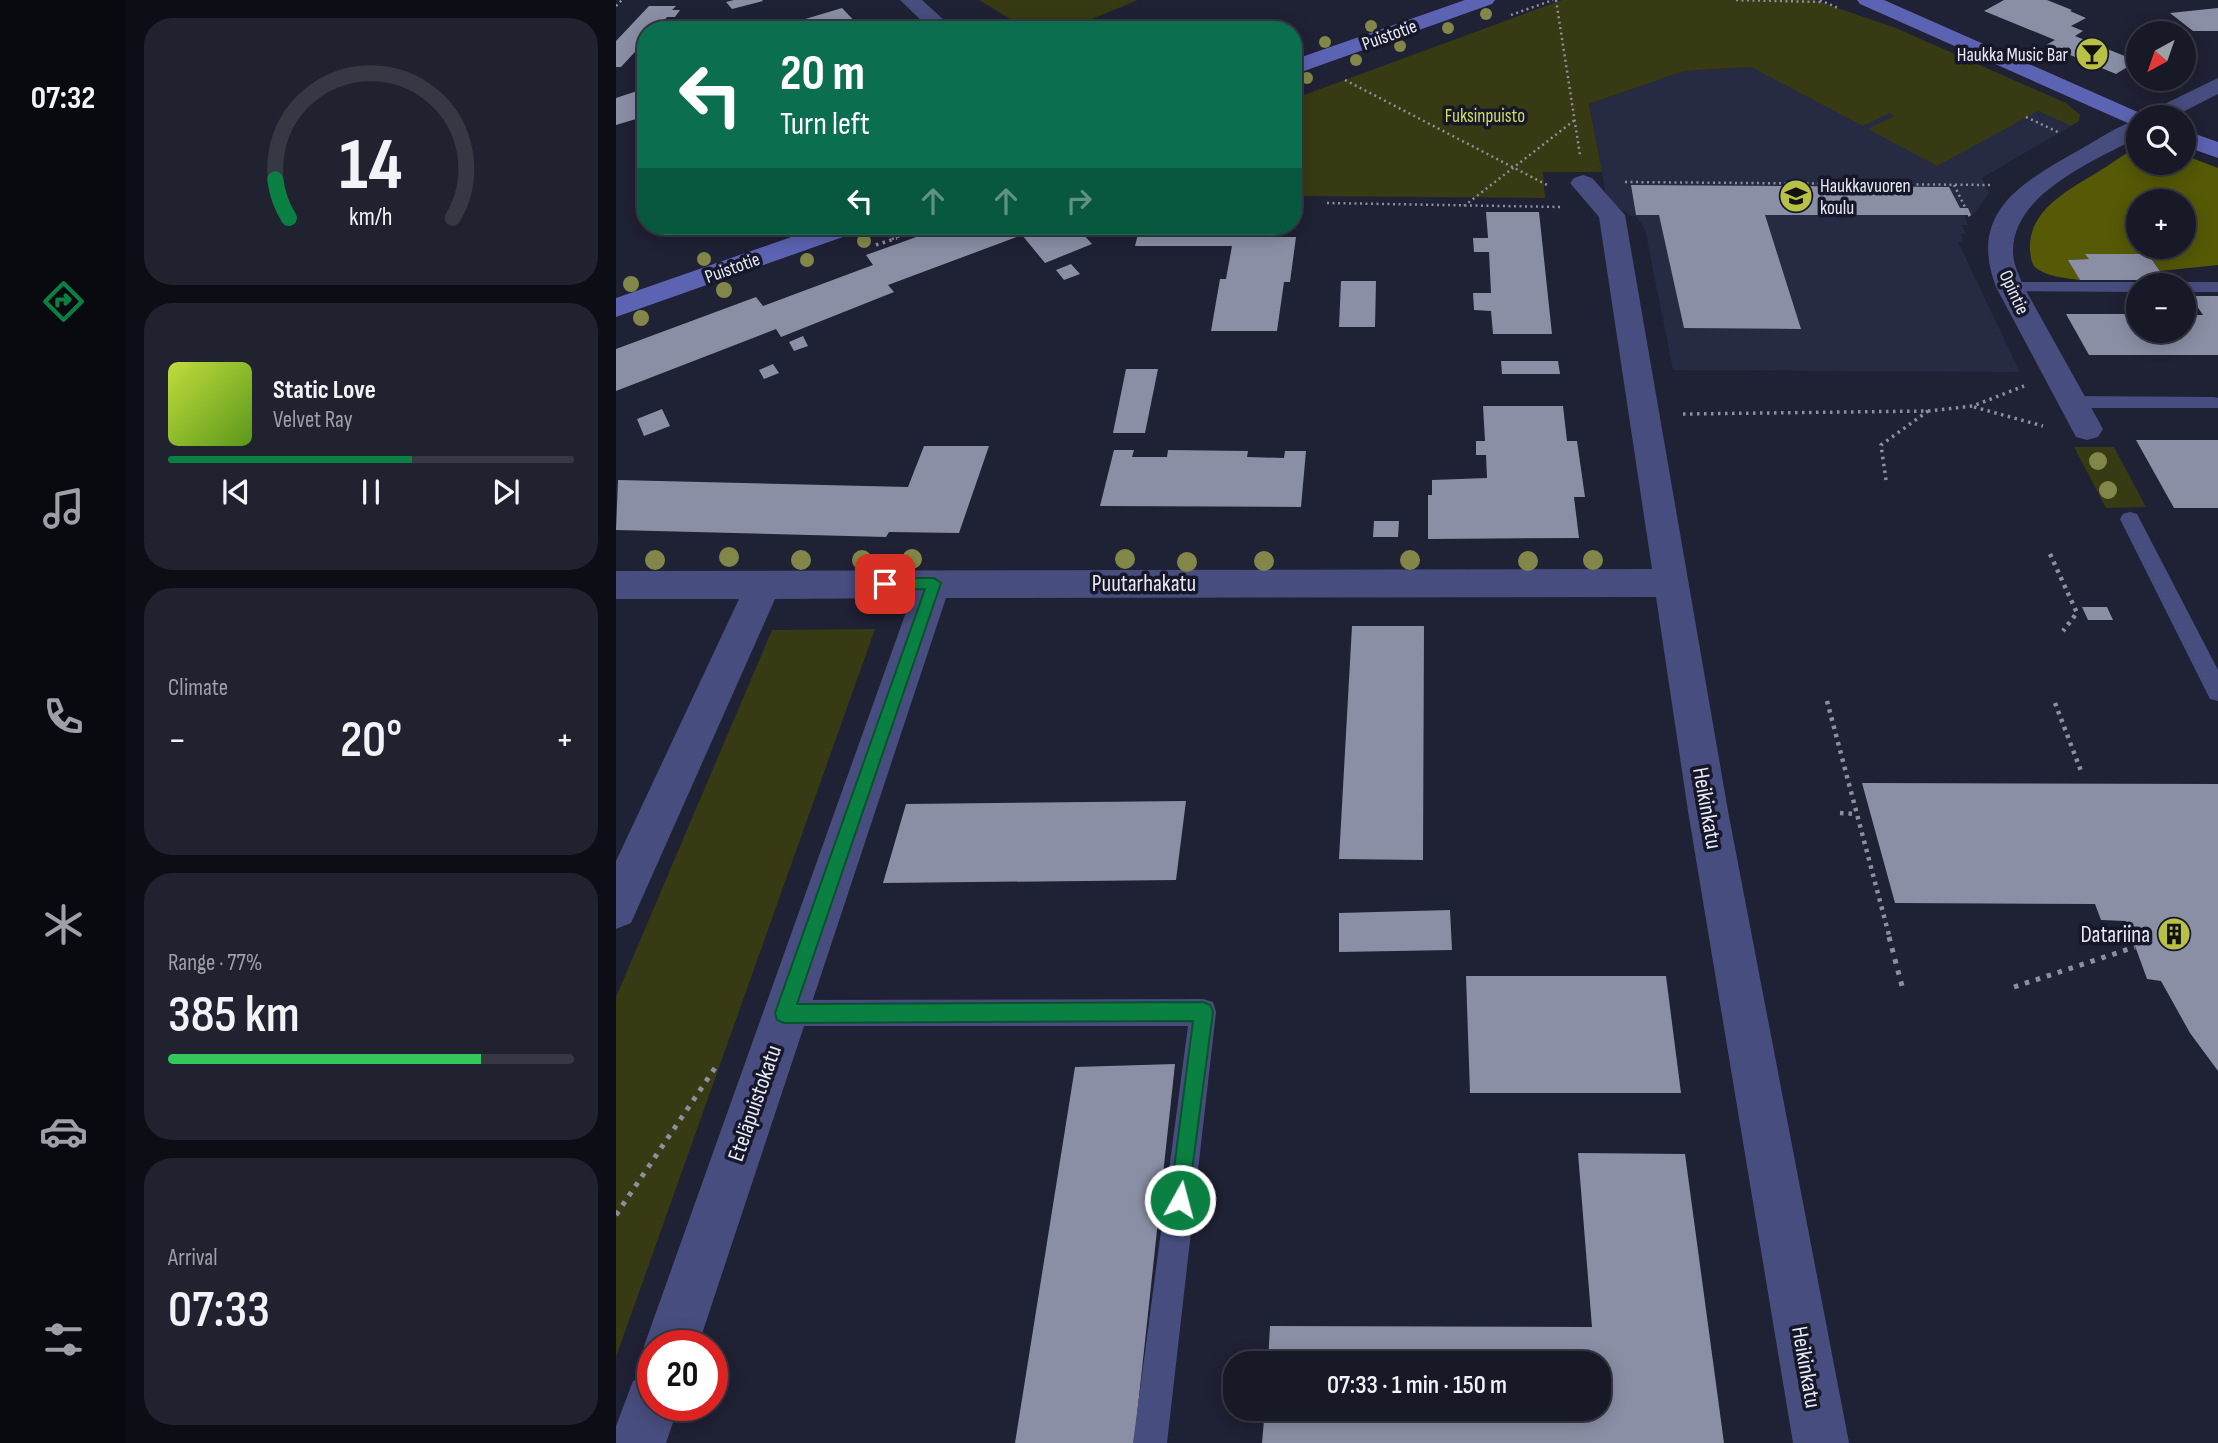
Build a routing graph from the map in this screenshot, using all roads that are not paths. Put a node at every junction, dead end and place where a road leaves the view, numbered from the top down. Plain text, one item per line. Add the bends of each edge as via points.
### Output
1 (910, 0) edge
2 (1485, 0) edge
3 (1867, 0) edge
4 (934, 21) edge
5 (1302, 65) edge
6 (2218, 85) edge
7 (2179, 105) edge
8 (2126, 114) edge
9 (2126, 134) edge
10 (2196, 142) edge
11 (2218, 151) edge
12 (1577, 191) road end
13 (823, 235) edge
14 (2010, 287) junction
15 (2126, 287) edge
16 (2196, 287) edge
17 (2218, 287) edge
18 (616, 308) edge
19 (2067, 392) junction
20 (2214, 402) dead end
21 (2087, 429) road end
22 (2130, 519) dead end
23 (934, 583) junction
24 (1672, 583) junction
25 (616, 585) edge
26 (763, 586) junction
27 (2218, 692) edge
28 (616, 908) edge
29 (784, 1013) junction
30 (676, 1330) edge
31 (646, 1421) edge
32 (638, 1443) edge
33 (1150, 1443) edge
34 (1821, 1443) edge

1 - 4 street
2 - 5 main road, Puistotie
3 - 8 main road
6 - 7 street
9 - 14 street, Opintie via 2043,184 2011,213 1999,247
10 - 11 main road
12 - 24 street, Heikinkatu via 1612,215
13 - 18 main road, Puistotie
14 - 15 lane
14 - 19 street, Opintie
16 - 17 lane
19 - 20 lane
19 - 21 street, Opintie
22 - 27 lane
23 - 24 street, Puutarhakatu
23 - 26 street, Puutarhakatu
23 - 29 street, Eteläpuistokatu
24 - 34 street, Heikinkatu
25 - 26 street, Puutarhakatu
26 - 28 street
29 - 30 street, Eteläpuistokatu
29 - 33 lane via 1203,1012
31 - 32 street

